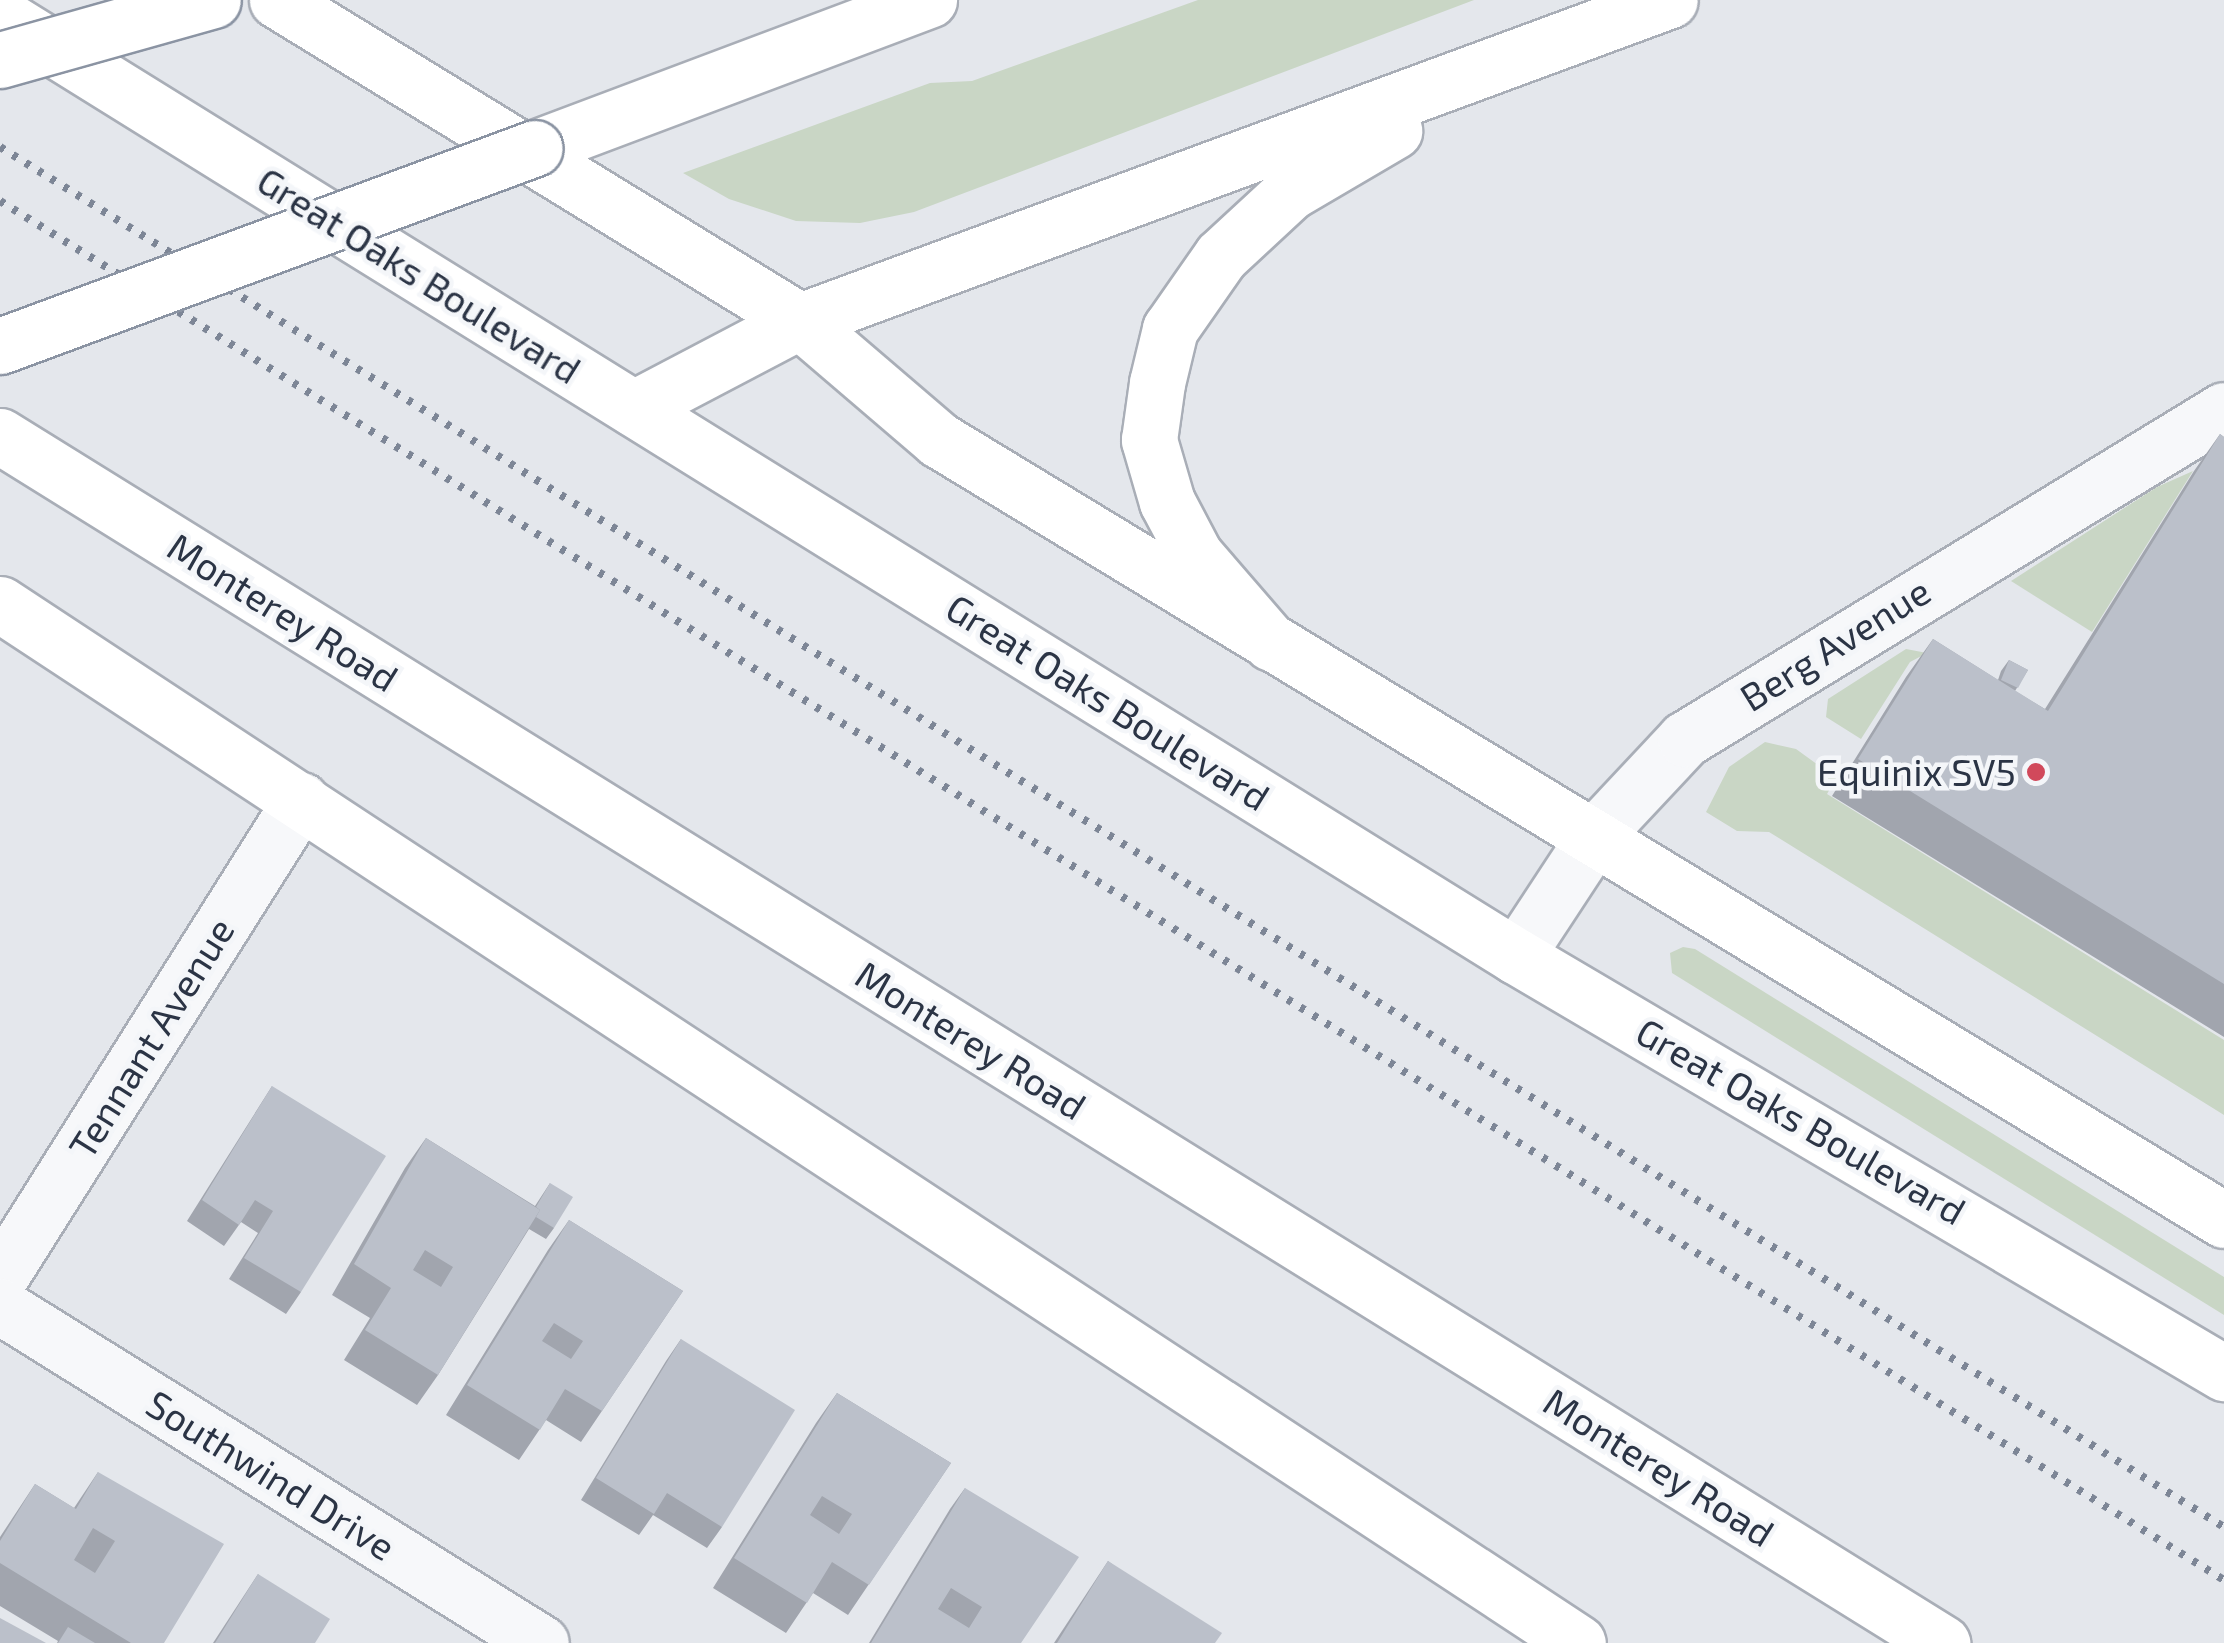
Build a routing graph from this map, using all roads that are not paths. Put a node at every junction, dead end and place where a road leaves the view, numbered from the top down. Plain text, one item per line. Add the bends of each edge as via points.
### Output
1 (212, 0) edge
2 (277, 0) edge
3 (929, 0) edge
4 (1670, 0) edge
5 (0, 15) edge
6 (1518, 58) junction
7 (0, 60) edge
8 (800, 321) junction
9 (0, 346) edge
10 (634, 408) junction
11 (2224, 410) edge
12 (0, 436) edge
13 (0, 604) edge
14 (1271, 643) junction
15 (301, 800) junction
16 (1596, 834) junction
17 (1516, 956) junction
18 (2224, 1220) edge
19 (0, 1277) edge
20 (0, 1306) edge
21 (2224, 1374) edge
22 (542, 1643) edge
23 (1578, 1643) edge
24 (1942, 1643) edge

1 - 7 main road, bridge
2 - 8 main road
3 - 9 main road, bridge
4 - 6 main road
5 - 10 main road, Great Oaks Boulevard
6 - 8 main road
6 - 14 main road via 1290,192 1221,256 1170,329 1150,440 1167,502 1195,555
8 - 10 main road
8 - 14 main road via 939,440
10 - 17 main road, Great Oaks Boulevard
11 - 16 street, Berg Avenue via 1685,739
12 - 24 main road, Monterey Road
13 - 15 main road
14 - 16 main road
15 - 19 street, Tennant Avenue
15 - 23 main road
16 - 17 street, Berg Avenue
16 - 18 main road
17 - 21 main road, Great Oaks Boulevard
20 - 22 street, Southwind Drive

